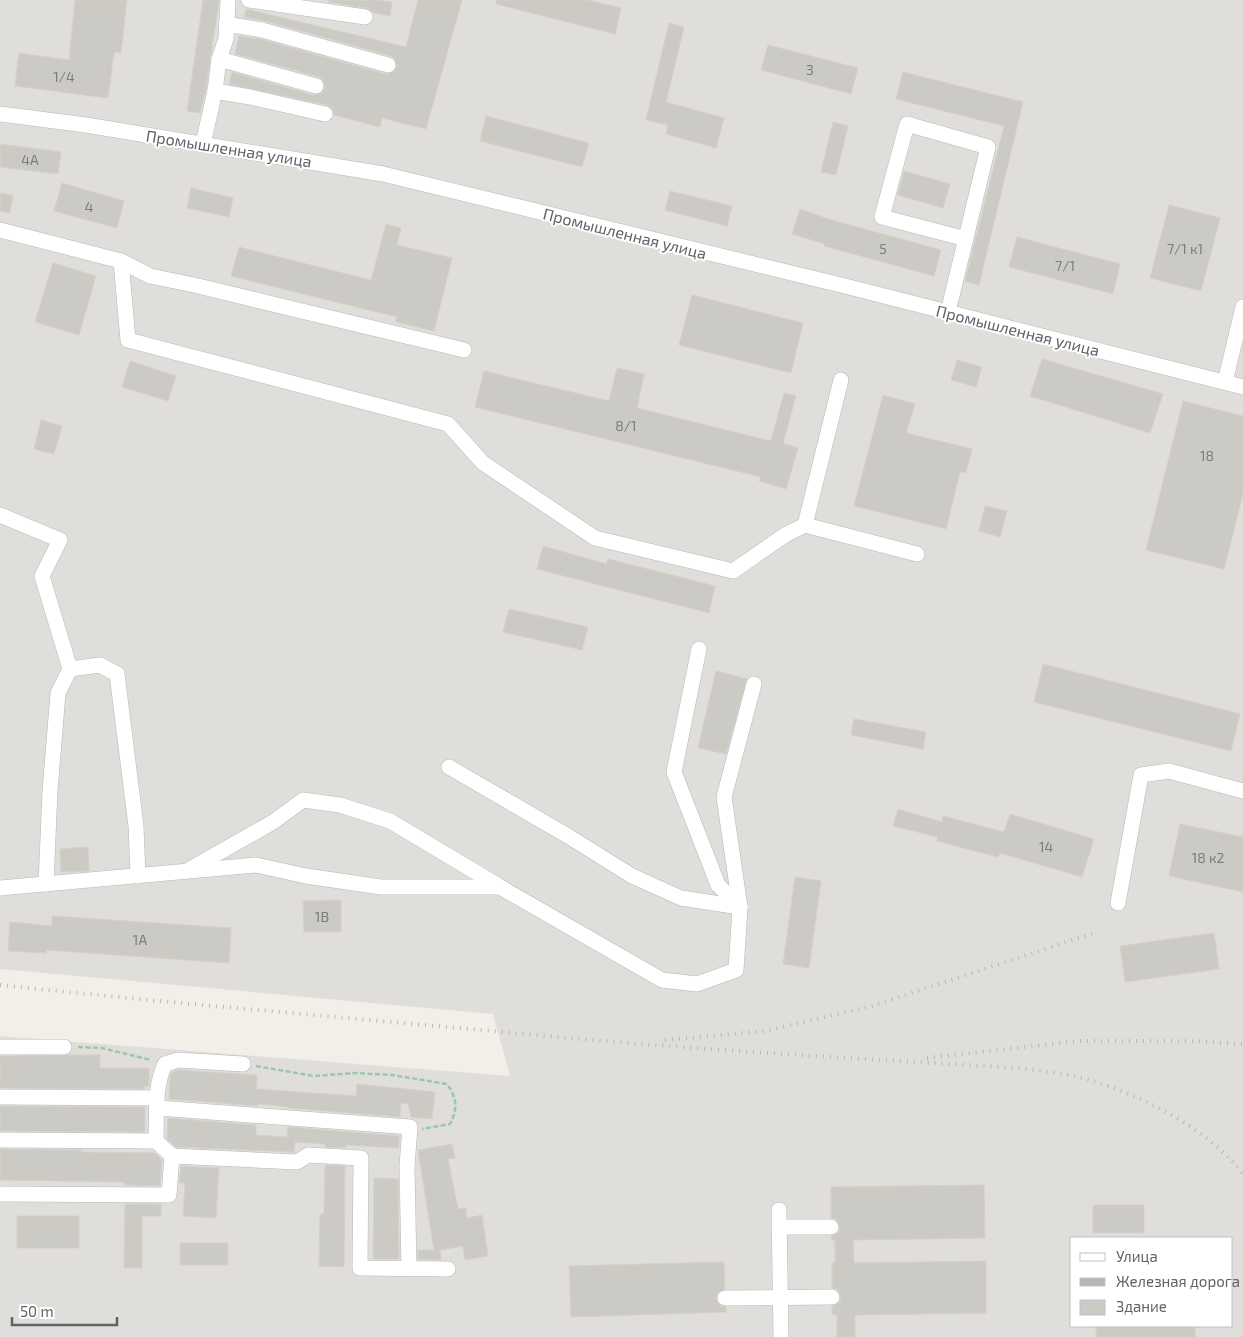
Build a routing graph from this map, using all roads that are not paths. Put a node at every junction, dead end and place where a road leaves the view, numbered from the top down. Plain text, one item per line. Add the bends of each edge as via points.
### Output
1 (228, 0) edge
2 (249, 0) edge
3 (365, 17) dead end
4 (226, 24) junction
5 (219, 59) junction
6 (388, 65) dead end
7 (316, 86) dead end
8 (215, 91) junction
9 (0, 114) edge
10 (325, 114) dead end
11 (203, 144) junction
12 (0, 230) edge
13 (966, 239) junction
14 (121, 261) junction
15 (1243, 307) edge
16 (948, 312) junction
17 (464, 350) dead end
18 (841, 380) dead end
19 (1225, 382) junction
20 (1243, 387) edge
21 (0, 515) edge
22 (805, 525) junction
23 (917, 554) dead end
24 (699, 649) dead end
25 (70, 669) junction
26 (754, 684) dead end
27 (449, 767) dead end
28 (1243, 791) edge
29 (185, 871) junction
30 (138, 876) junction
31 (46, 884) junction
32 (500, 887) junction
33 (3, 891) edge
34 (1118, 903) dead end
35 (740, 908) junction
36 (0, 1047) edge
37 (64, 1047) road end
38 (243, 1064) road end
39 (0, 1097) edge
40 (157, 1103) junction
41 (0, 1140) edge
42 (156, 1140) junction
43 (172, 1156) junction
44 (0, 1194) edge
45 (779, 1210) dead end
46 (779, 1227) junction
47 (831, 1227) dead end
48 (409, 1268) junction
49 (448, 1268) dead end
50 (832, 1296) dead end
51 (725, 1298) dead end
52 (780, 1298) junction
53 (781, 1337) edge

1 - 4 street
2 - 3 street
4 - 5 street via 226,39
4 - 6 street via 262,30
5 - 7 street
5 - 8 street
8 - 10 street
8 - 11 street
9 - 11 street, Промышленная улица
11 - 16 street, Промышленная улица via 383,174
12 - 14 street
13 - 13 street via 988,147 907,124 882,217
13 - 16 street
14 - 17 street via 150,276
14 - 22 street via 128,340 448,424 483,463 596,538 733,571
15 - 19 street
16 - 19 street, Промышленная улица
18 - 22 street
19 - 20 street, Промышленная улица
21 - 25 street via 60,540 42,576
22 - 23 street
24 - 35 street via 674,772 718,885
25 - 30 street via 100,665 117,674 136,826
25 - 31 street via 58,693
26 - 35 street via 724,796
27 - 35 street via 632,876 681,898
28 - 34 street via 1169,771 1141,775
29 - 30 street
29 - 32 street via 256,865 381,887
29 - 32 street via 273,822 303,800 340,805 390,821
30 - 31 street
31 - 33 street
32 - 35 street via 662,980 697,984 736,970
36 - 37 street
38 - 40 street via 178,1060 165,1064
39 - 40 street
40 - 42 street
40 - 48 street via 410,1127 407,1166
41 - 42 street
42 - 43 street
43 - 44 street via 168,1195
43 - 48 street via 297,1162 308,1155 361,1158 360,1268
45 - 46 street
46 - 47 street
46 - 52 street
48 - 49 street
50 - 52 street
51 - 52 street
52 - 53 street

